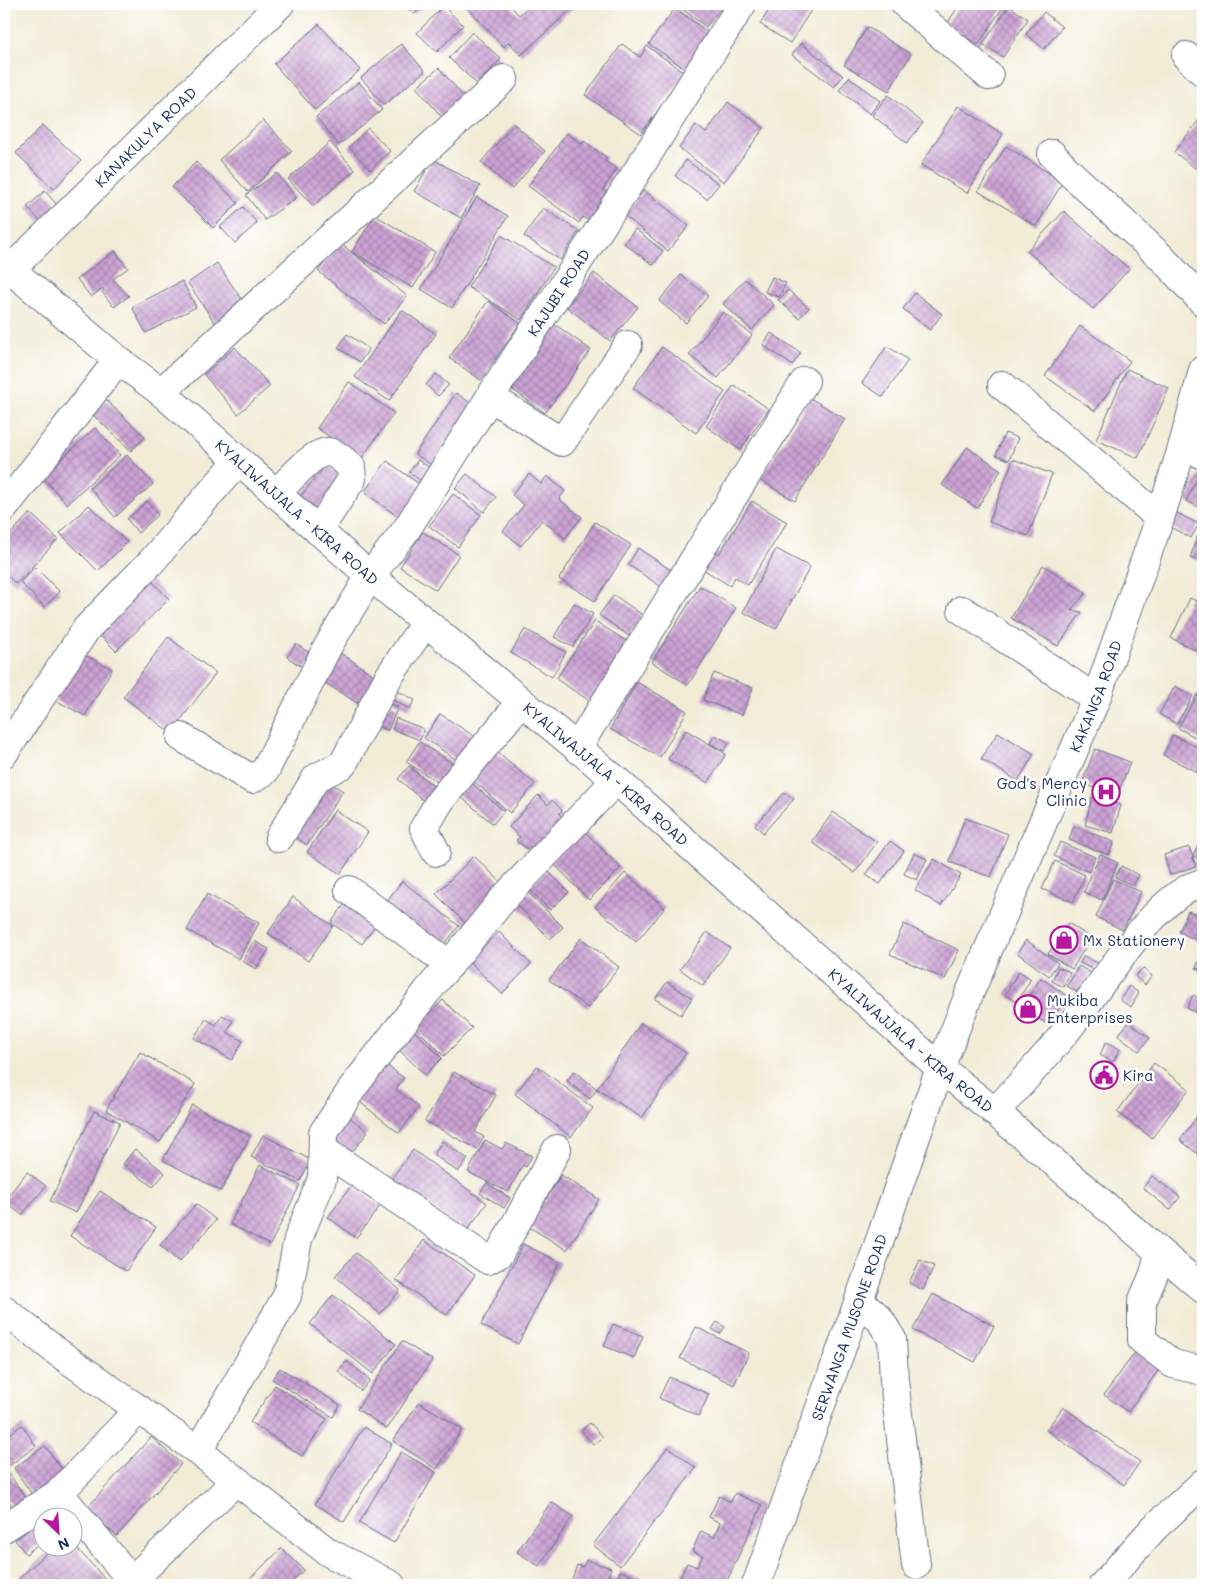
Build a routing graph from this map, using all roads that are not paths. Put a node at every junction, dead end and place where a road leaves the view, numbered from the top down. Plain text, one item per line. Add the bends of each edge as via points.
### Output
1 (280, 4) edge
2 (742, 4) edge
3 (905, 4) edge
4 (989, 76) dead end
5 (504, 79) dead end
6 (1052, 154) dead end
7 (7, 267) edge
8 (1203, 302) edge
9 (628, 345) dead end
10 (118, 360) junction
11 (1203, 370) edge
12 (805, 381) dead end
13 (1002, 385) dead end
14 (161, 392) junction
15 (490, 397) junction
16 (1193, 450) edge
17 (238, 461) junction
18 (276, 494) junction
19 (4, 508) edge
20 (1160, 518) junction
21 (318, 531) junction
22 (370, 576) junction
23 (962, 610) dead end
24 (425, 622) junction
25 (1096, 698) junction
26 (521, 702) junction
27 (181, 737) dead end
28 (577, 748) junction
29 (6, 750) edge
30 (616, 780) junction
31 (280, 838) dead end
32 (436, 852) dead end
33 (1203, 883) edge
34 (349, 890) dead end
35 (450, 965) junction
36 (940, 1068) junction
37 (995, 1112) junction
38 (557, 1149) dead end
39 (323, 1150) junction
40 (1159, 1252) junction
41 (1203, 1289) edge
42 (859, 1300) junction
43 (4, 1310) edge
44 (1203, 1367) edge
45 (139, 1409) junction
46 (198, 1451) junction
47 (237, 1480) junction
48 (1203, 1483) edge
49 (59, 1493) junction
50 (4, 1528) edge
51 (916, 1565) dead end
52 (129, 1583) edge
53 (391, 1585) edge
54 (756, 1585) edge
55 (1103, 1585) edge

1 - 7 street, KANAKULYA ROAD
2 - 15 street, KAJUBI ROAD via 632,181
3 - 4 street
5 - 14 street
6 - 8 street via 1161,257
7 - 10 street, KYALIWAJJALA - KIRA ROAD
9 - 15 street via 562,442
10 - 14 street, KYALIWAJJALA - KIRA ROAD
10 - 19 street
11 - 16 street, KAKANGA ROAD
12 - 28 street
13 - 20 street
14 - 17 street, KYALIWAJJALA - KIRA ROAD
15 - 22 street, KAJUBI ROAD via 406,530
16 - 20 street, KAKANGA ROAD
17 - 18 street, KYALIWAJJALA - KIRA ROAD
17 - 29 street via 151,562 87,628
18 - 21 street, KYALIWAJJALA - KIRA ROAD
18 - 21 street via 316,456 328,452 338,456 351,468 352,479
20 - 25 street, KAKANGA ROAD
21 - 22 street, KYALIWAJJALA - KIRA ROAD
22 - 24 street, KYALIWAJJALA - KIRA ROAD
22 - 27 street, KAJUBI ROAD via 328,646 265,771 252,779
23 - 25 street
24 - 26 street, KYALIWAJJALA - KIRA ROAD
24 - 31 street via 388,678 343,764 316,778
25 - 36 street, KAKANGA ROAD
26 - 28 street, KYALIWAJJALA - KIRA ROAD
26 - 32 street via 440,800 424,828
28 - 30 street, KYALIWAJJALA - KIRA ROAD
30 - 35 street via 505,897
30 - 36 street, KYALIWAJJALA - KIRA ROAD
33 - 37 street via 1183,890 1166,903 1113,967 1068,1029
34 - 35 street
35 - 39 street via 354,1086 323,1133
36 - 37 street, KYALIWAJJALA - KIRA ROAD
36 - 42 street, SERWANGA MUSONE ROAD
37 - 40 street, KYALIWAJJALA - KIRA ROAD
38 - 39 street via 499,1254 488,1260
39 - 46 street via 322,1179 298,1239 287,1296
40 - 41 street, KYALIWAJJALA - KIRA ROAD
40 - 44 street via 1142,1302 1142,1340 1173,1364 1199,1370
42 - 51 street via 879,1318 892,1339
42 - 54 street, SERWANGA MUSONE ROAD
43 - 45 street
45 - 46 street
45 - 49 street
46 - 47 street
47 - 52 street
47 - 53 street via 328,1552
48 - 55 street via 1154,1528
49 - 50 street
49 - 52 street

